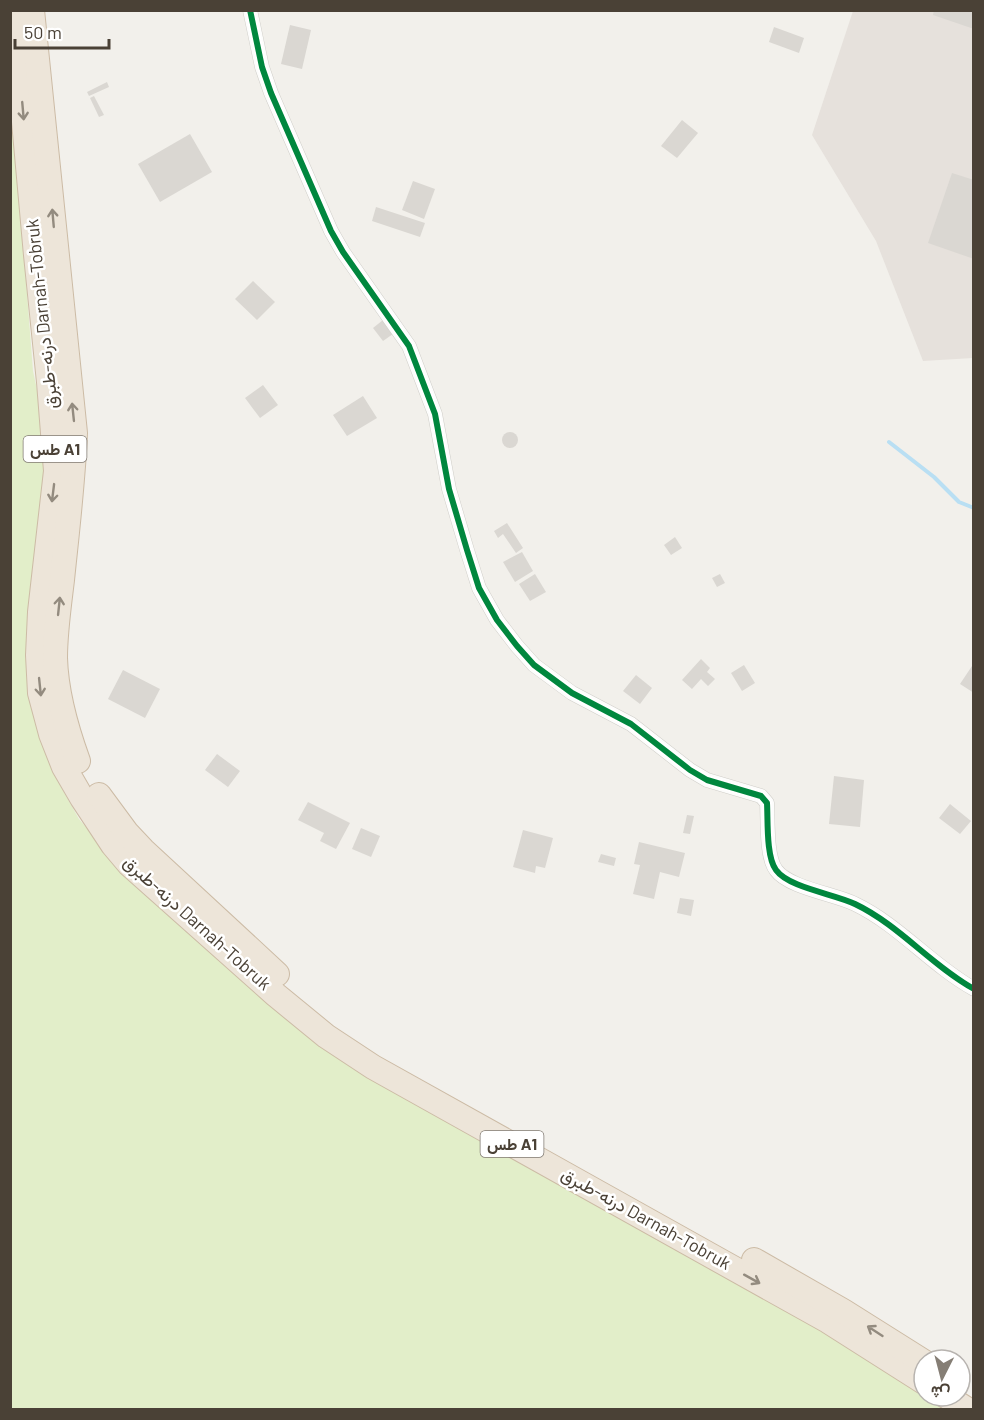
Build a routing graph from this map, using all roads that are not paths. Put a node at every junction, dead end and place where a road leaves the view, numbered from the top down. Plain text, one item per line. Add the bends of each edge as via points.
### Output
1 (14, 10) edge
2 (32, 10) edge
3 (250, 10) edge
4 (974, 989) edge
5 (912, 1354) edge
6 (912, 1374) edge

1 -> 6 highway, درنه-طبرق Darnah-Tobruk / طس A1 via 56,471 40,612 40,693 64,767 82,798 129,864 326,1036 828,1321
5 -> 2 highway, درنه-طبرق Darnah-Tobruk / طس A1 via 843,1311 381,1053 335,1023 143,850 98,794 79,763 68,734 55,658 75,433
3 - 4 street via 271,93 331,231 409,346 435,414 449,489 479,588 497,620 534,665 572,693 631,724 707,780 761,796 767,803 770,860 781,876 868,911

